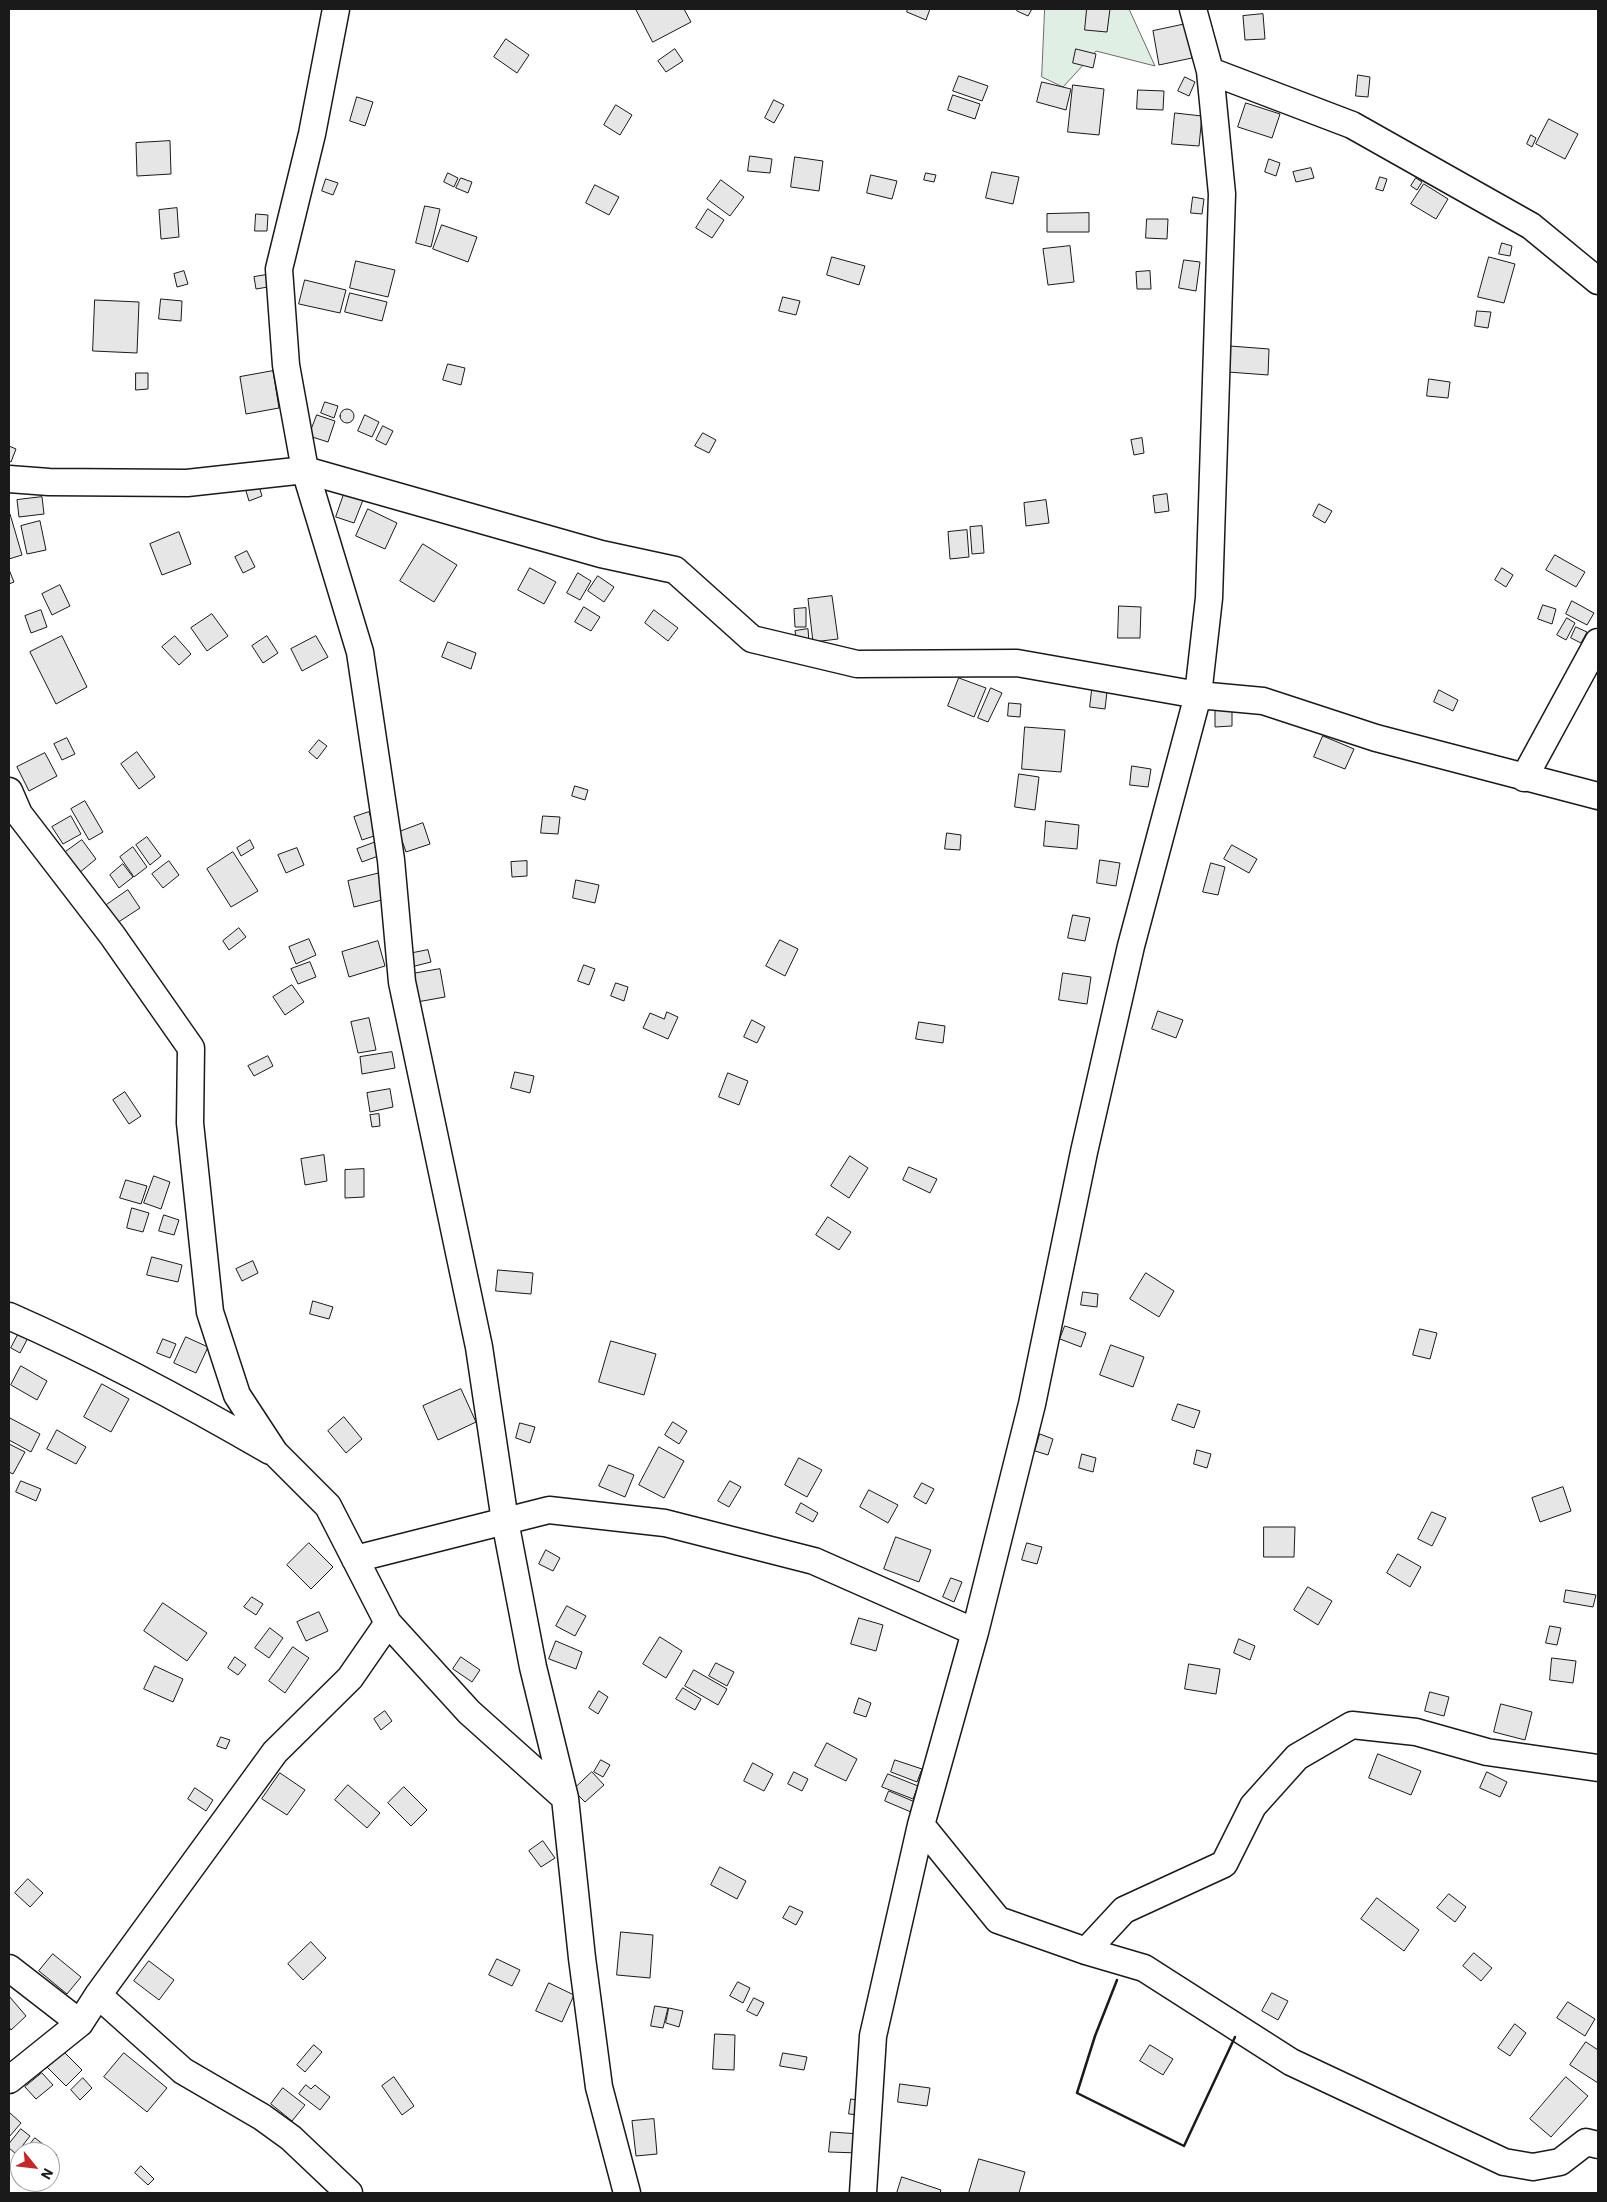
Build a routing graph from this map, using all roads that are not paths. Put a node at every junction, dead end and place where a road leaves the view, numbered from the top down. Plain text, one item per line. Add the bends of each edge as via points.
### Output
1 (336, 9) edge
2 (1193, 9) edge
3 (1210, 71) junction
4 (1598, 281) edge
5 (305, 470) junction
6 (9, 479) edge
7 (1598, 642) edge
8 (1198, 695) junction
9 (1524, 778) junction
10 (9, 791) edge
11 (1598, 796) edge
12 (9, 1316) edge
13 (275, 1453) junction
14 (505, 1521) junction
15 (356, 1559) junction
16 (388, 1623) junction
17 (975, 1632) junction
18 (1598, 1768) edge
19 (564, 1798) junction
20 (921, 1825) junction
21 (1086, 1950) junction
22 (9, 1968) edge
23 (98, 1995) junction
24 (80, 2023) junction
25 (9, 2080) edge
26 (1594, 2138) edge
27 (349, 2193) edge
28 (627, 2193) edge
29 (863, 2193) edge

1 - 5 street via 312,134 279,269 286,365
2 - 3 street
3 - 4 street via 1352,125 1532,226
3 - 8 street via 1222,194 1209,598
5 - 6 street via 187,484
5 - 8 street via 601,554 675,570 752,639 857,664 1017,663
5 - 14 street via 360,652 391,860 402,982 479,1347
7 - 9 street
8 - 9 street via 1264,701 1376,738
8 - 17 street via 1131,946 1032,1404
9 - 11 street
10 - 13 street via 19,814 112,936 191,1048 190,1123 210,1312 237,1394
12 - 13 street via 169,1392
13 - 15 street via 328,1506
14 - 15 street
14 - 17 street via 549,1510 665,1523 814,1561
14 - 19 street via 533,1667
15 - 16 street
16 - 19 street via 469,1712
16 - 23 street via 350,1678 275,1752
17 - 20 street
18 - 21 street via 1487,1752 1416,1732 1352,1725 1297,1757 1253,1806 1224,1864 1124,1910
19 - 28 street via 599,2087
20 - 21 street via 998,1920
20 - 29 street via 873,2036
21 - 26 street via 1144,1968 1291,2062 1504,2162 1533,2167 1560,2162
22 - 24 street
23 - 24 street
23 - 27 street via 183,2071 262,2117 291,2138
24 - 25 street

